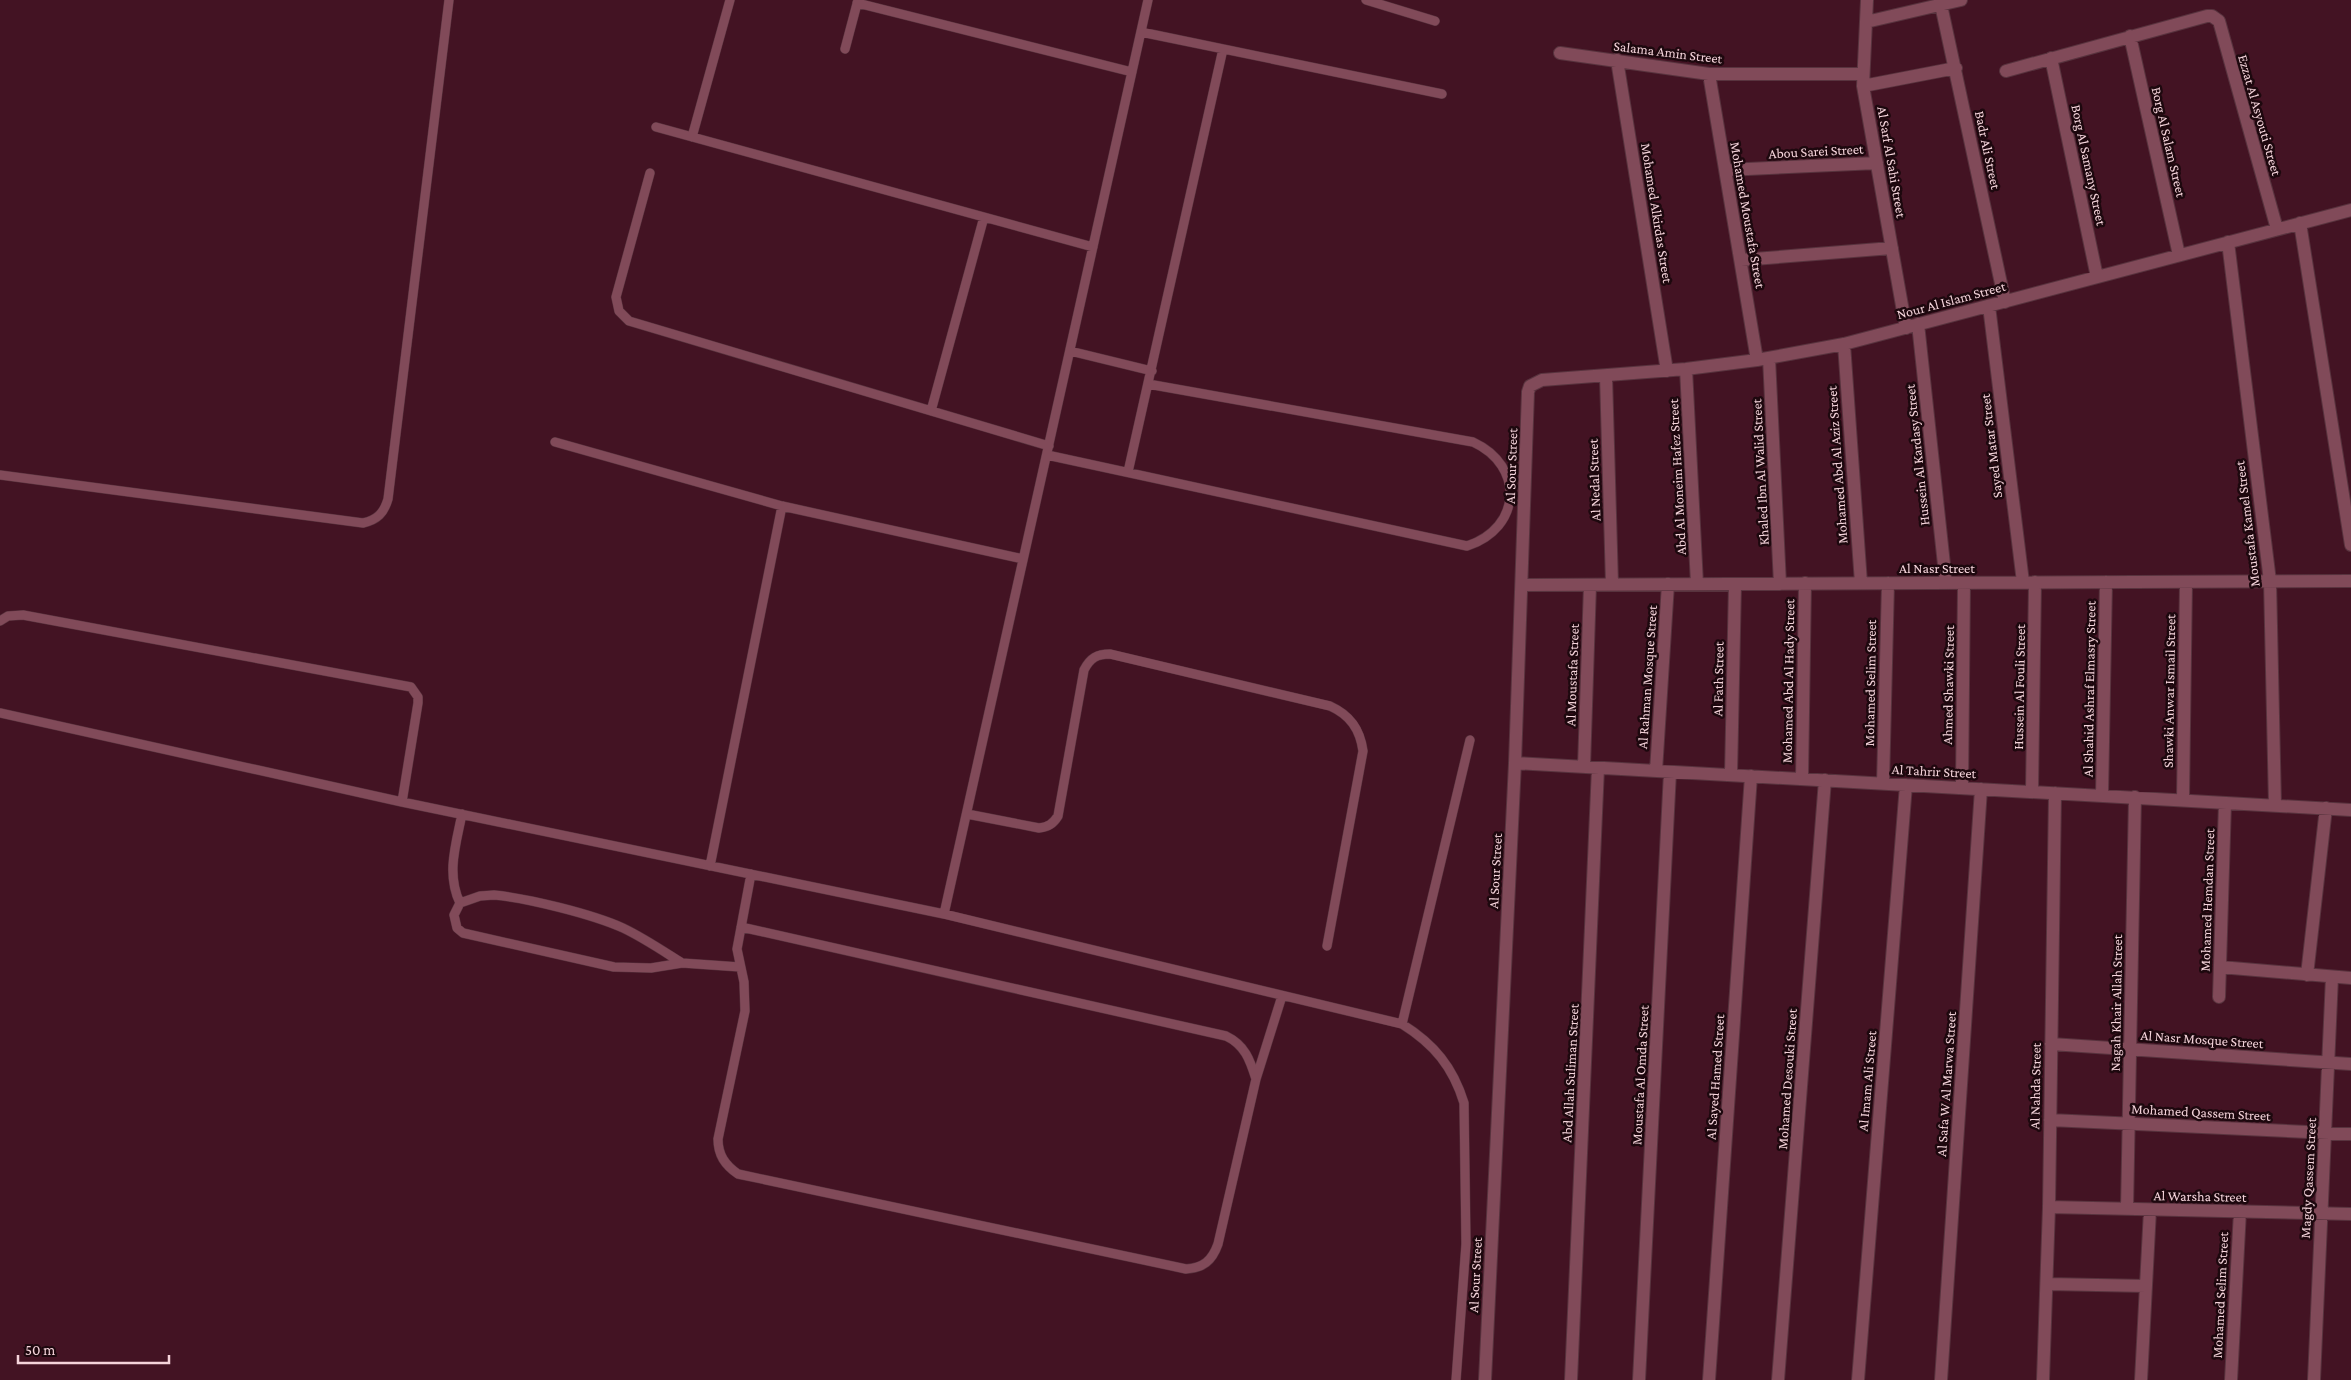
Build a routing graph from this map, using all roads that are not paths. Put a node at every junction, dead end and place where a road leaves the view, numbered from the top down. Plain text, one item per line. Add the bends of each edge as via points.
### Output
1 (449, 0) edge
2 (730, 0) edge
3 (1148, 0) edge
4 (1366, 0) edge
5 (1867, 0) edge
6 (1961, 0) edge
7 (858, 2) edge
8 (1942, 5) junction
9 (1435, 21) dead end
10 (1866, 22) junction
11 (1141, 32) junction
12 (2130, 36) junction
13 (845, 49) dead end
14 (1222, 49) junction
15 (1560, 53) dead end
16 (2050, 58) junction
17 (1617, 60) junction
18 (1956, 68) junction
19 (2006, 71) dead end
20 (1132, 72) junction
21 (1709, 74) junction
22 (1863, 80) junction
23 (1442, 94) dead end
24 (656, 127) dead end
25 (692, 137) junction
26 (1877, 163) junction
27 (1726, 170) junction
28 (650, 173) dead end
29 (2351, 210) edge
30 (984, 217) junction
31 (2300, 223) junction
32 (2277, 229) junction
33 (2228, 242) junction
34 (1093, 247) junction
35 (1892, 248) junction
36 (2179, 255) junction
37 (1741, 260) junction
38 (2097, 277) junction
39 (2005, 302) junction
40 (1989, 306) junction
41 (1912, 326) junction
42 (1844, 344) junction
43 (1070, 351) junction
44 (1763, 359) junction
45 (1686, 370) junction
46 (1152, 371) junction
47 (1667, 371) junction
48 (1606, 376) junction
49 (1552, 379) joint
50 (1148, 384) junction
51 (931, 411) junction
52 (555, 442) dead end
53 (1048, 451) junction
54 (1128, 472) junction
55 (0, 475) edge
56 (782, 506) junction
57 (2351, 545) edge
58 (1023, 559) junction
59 (2270, 581) junction
60 (2351, 581) edge
61 (2029, 582) junction
62 (2106, 582) junction
63 (2186, 582) junction
64 (1805, 583) junction
65 (1861, 583) junction
66 (1888, 583) junction
67 (1946, 583) junction
68 (1964, 583) junction
69 (1612, 584) junction
70 (1668, 584) junction
71 (1697, 584) junction
72 (1735, 584) junction
73 (1780, 584) junction
74 (1523, 585) junction
75 (1590, 585) junction
76 (0, 621) edge
77 (0, 713) edge
78 (1470, 740) dead end
79 (1515, 763) junction
80 (1584, 767) junction
81 (1598, 768) junction
82 (1656, 771) junction
83 (1670, 772) junction
84 (1730, 775) junction
85 (1751, 776) junction
86 (1802, 779) junction
87 (1825, 780) junction
88 (1883, 784) junction
89 (1906, 785) junction
90 (1962, 788) junction
91 (1980, 789) junction
92 (2032, 792) junction
93 (2055, 793) junction
94 (2102, 796) junction
95 (2135, 798) junction
96 (2183, 800) junction
97 (402, 802) junction
98 (2225, 802) junction
99 (2275, 805) junction
100 (2326, 808) junction
101 (2351, 810) edge
102 (462, 814) junction
103 (966, 814) junction
104 (710, 866) junction
105 (751, 874) junction
106 (460, 903) junction
107 (944, 914) junction
108 (741, 927) junction
109 (1327, 946) dead end
110 (682, 963) junction
111 (740, 966) junction
112 (2220, 967) junction
113 (2308, 975) junction
114 (2332, 977) junction
115 (2351, 978) edge
116 (1282, 996) junction
117 (2219, 997) dead end
118 (1402, 1024) junction
119 (2051, 1044) junction
120 (2130, 1049) junction
121 (2328, 1062) junction
122 (2351, 1064) edge
123 (1256, 1079) junction
124 (2050, 1120) junction
125 (2129, 1124) junction
126 (2325, 1133) junction
127 (2351, 1134) edge
128 (2049, 1207) junction
129 (2127, 1209) junction
130 (2150, 1210) junction
131 (2240, 1212) junction
132 (2321, 1213) junction
133 (2351, 1214) edge
134 (2048, 1284) junction
135 (2146, 1286) junction
136 (1456, 1380) edge
137 (1485, 1380) edge
138 (1571, 1380) edge
139 (1640, 1380) edge
140 (1709, 1380) edge
141 (1778, 1380) edge
142 (1858, 1380) edge
143 (1942, 1380) edge
144 (2043, 1380) edge
145 (2141, 1380) edge
146 (2231, 1380) edge
147 (2314, 1380) edge

1 - 55 lane via 388,499 382,513 363,523
2 - 25 lane
3 - 11 lane
4 - 9 lane
5 - 10 street, Al Sarf Al Sahi Street
6 - 8 street
7 - 13 lane
7 - 20 lane
8 - 10 street
8 - 18 street, Badr Ali Street
10 - 22 street, Al Sarf Al Sahi Street
11 - 14 lane
11 - 20 lane
12 - 16 street
12 - 32 street, Ezzat Al Asyouti Street via 2208,16 2216,18
12 - 36 street, Borg Al Salam Street
14 - 23 lane
14 - 46 lane
15 - 17 street, Salama Amin Street
16 - 19 street
16 - 38 street, Borg Al Samany Street
17 - 21 street, Salama Amin Street
17 - 47 street, Mohamed Alkirdas Street
18 - 22 street, Salama Amin Street
18 - 39 street, Badr Ali Street
20 - 34 lane
21 - 22 street, Salama Amin Street
21 - 27 street, Mohamed Moustafa Street
22 - 26 street, Al Sarf Al Sahi Street
24 - 25 lane
25 - 30 lane
26 - 27 street, Abou Sarei Street
26 - 35 street, Al Sarf Al Sahi Street
27 - 37 street, Mohamed Moustafa Street
28 - 51 lane via 616,297 619,310 629,321
29 - 31 street, Nour Al Islam Street
30 - 34 lane
30 - 51 lane
31 - 32 street, Nour Al Islam Street
31 - 57 street
32 - 33 street, Nour Al Islam Street
33 - 36 street, Nour Al Islam Street
33 - 59 street, Moustafa Kamel Street
34 - 43 lane
35 - 37 street
35 - 41 street, Al Sarf Al Sahi Street
36 - 38 street, Nour Al Islam Street
37 - 44 street, Mohamed Moustafa Street
38 - 39 street, Nour Al Islam Street
39 - 40 street, Nour Al Islam Street
40 - 41 street, Nour Al Islam Street
40 - 61 street, Sayed Matar Street
41 - 42 street, Nour Al Islam Street
41 - 67 street, Hussein Al Kardasy Street
42 - 44 street, Nour Al Islam Street
42 - 65 street, Mohamed Abd Al Aziz Street
43 - 46 lane
43 - 53 lane
44 - 45 street, Nour Al Islam Street
44 - 73 street, Khaled Ibn Al Walid Street
45 - 47 street, Nour Al Islam Street
45 - 71 street, Abd Al Moneim Hafez Street
46 - 50 lane
47 - 48 street, Nour Al Islam Street
48 - 49 street, Nour Al Islam Street
48 - 69 street, Al Nedal Street
49 - 74 street, Al Sour Street via 1534,383 1528,392
50 - 54 lane
50 - 54 lane via 1473,442 1489,450 1501,463 1510,484 1509,507 1498,528 1467,546
51 - 53 lane
52 - 56 lane
53 - 54 lane
53 - 58 lane
56 - 58 lane
56 - 104 lane
58 - 103 lane
59 - 60 street, Al Nasr Street
59 - 63 street, Al Nasr Street
59 - 99 street, Moustafa Kamel Street
61 - 62 street, Al Nasr Street
61 - 68 street, Al Nasr Street
61 - 92 street, Hussein Al Fouli Street
62 - 63 street, Al Nasr Street
62 - 94 street, Al Shahid Ashraf Elmasry Street
63 - 96 street, Shawki Anwar Ismail Street
64 - 65 street, Al Nasr Street
64 - 73 street, Al Nasr Street
64 - 86 street, Mohamed Abd Al Hady Street
65 - 66 street, Al Nasr Street
66 - 67 street, Al Nasr Street
66 - 88 street, Mohamed Selim Street
67 - 68 street, Al Nasr Street
68 - 90 street, Ahmed Shawki Street
69 - 70 street, Al Nasr Street
69 - 75 street, Al Nasr Street
70 - 71 street, Al Nasr Street
70 - 82 street, Al Rahman Mosque Street
71 - 72 street, Al Nasr Street
72 - 73 street, Al Nasr Street
72 - 84 street, Al Fath Street
74 - 75 street, Al Nasr Street
74 - 79 street, Al Sour Street
75 - 80 street, Al Moustafa Street
76 - 97 lane via 8,616 23,615 411,687 418,696 418,703
77 - 97 lane
78 - 118 lane
79 - 80 street, Al Tahrir Street
79 - 137 street, Al Sour Street
80 - 81 street, Al Tahrir Street
81 - 82 street, Al Tahrir Street
81 - 138 street, Abd Allah Suliman Street
82 - 83 street, Al Tahrir Street
83 - 84 street, Al Tahrir Street
83 - 139 street, Moustafa Al Omda Street
84 - 85 street, Al Tahrir Street
85 - 86 street, Al Tahrir Street
85 - 140 street, Al Sayed Hamed Street
86 - 87 street, Al Tahrir Street
87 - 88 street, Al Tahrir Street
87 - 141 street, Mohamed Desouki Street
88 - 89 street, Al Tahrir Street
89 - 90 street, Al Tahrir Street
89 - 142 street, Al Imam Ali Street
90 - 91 street, Al Tahrir Street
91 - 92 street, Al Tahrir Street
91 - 143 street, Al Safa W Al Marwa Street
92 - 93 street, Al Tahrir Street
93 - 94 street, Al Tahrir Street
93 - 119 street, Al Nahda Street
94 - 95 street, Al Tahrir Street
95 - 96 street, Al Tahrir Street
95 - 120 street, Nagah Khair Allah Street
96 - 98 street, Al Tahrir Street
97 - 102 lane
98 - 99 street, Al Tahrir Street
98 - 112 street, Mohamed Hemdan Street
99 - 100 street, Al Tahrir Street
100 - 101 street, Al Tahrir Street
100 - 113 street
102 - 104 lane
102 - 106 lane via 452,873 455,894
103 - 107 lane
103 - 109 lane via 1040,828 1054,821 1058,816 1084,670 1097,656 1110,654 1330,706 1354,723 1363,751
104 - 105 lane
105 - 107 lane
105 - 108 lane
106 - 110 lane via 480,896 508,896 607,921 639,936
106 - 110 lane via 454,922 463,933 614,967 651,968
107 - 116 lane
108 - 111 lane via 737,949
108 - 123 lane via 1226,1036 1246,1052
110 - 111 lane
111 - 123 lane via 745,1011 718,1139 720,1156 738,1174 1194,1269 1210,1260 1218,1244
112 - 113 street
112 - 117 street, Mohamed Hemdan Street
113 - 114 street
114 - 115 street
114 - 121 street, Magdy Qassem Street
116 - 118 lane
116 - 123 lane
118 - 136 lane via 1420,1035 1448,1065 1464,1103 1466,1244
119 - 120 street, Al Nasr Mosque Street
119 - 124 street, Al Nahda Street
120 - 121 street, Al Nasr Mosque Street
120 - 125 street, Nagah Khair Allah Street
121 - 122 street, Al Nasr Mosque Street
121 - 126 street, Magdy Qassem Street
124 - 125 street, Mohamed Qassem Street
124 - 128 street, Al Nahda Street
125 - 126 street, Mohamed Qassem Street
125 - 129 street, Nagah Khair Allah Street
126 - 127 street, Mohamed Qassem Street
126 - 132 street, Magdy Qassem Street
128 - 129 street, Al Warsha Street
128 - 134 street, Al Nahda Street
129 - 130 street, Al Warsha Street
130 - 131 street, Al Warsha Street
130 - 135 street
131 - 132 street, Al Warsha Street
131 - 146 street, Mohamed Selim Street
132 - 133 street, Al Warsha Street
132 - 147 street, Magdy Qassem Street
134 - 135 street
134 - 144 street, Al Nahda Street
135 - 145 street

